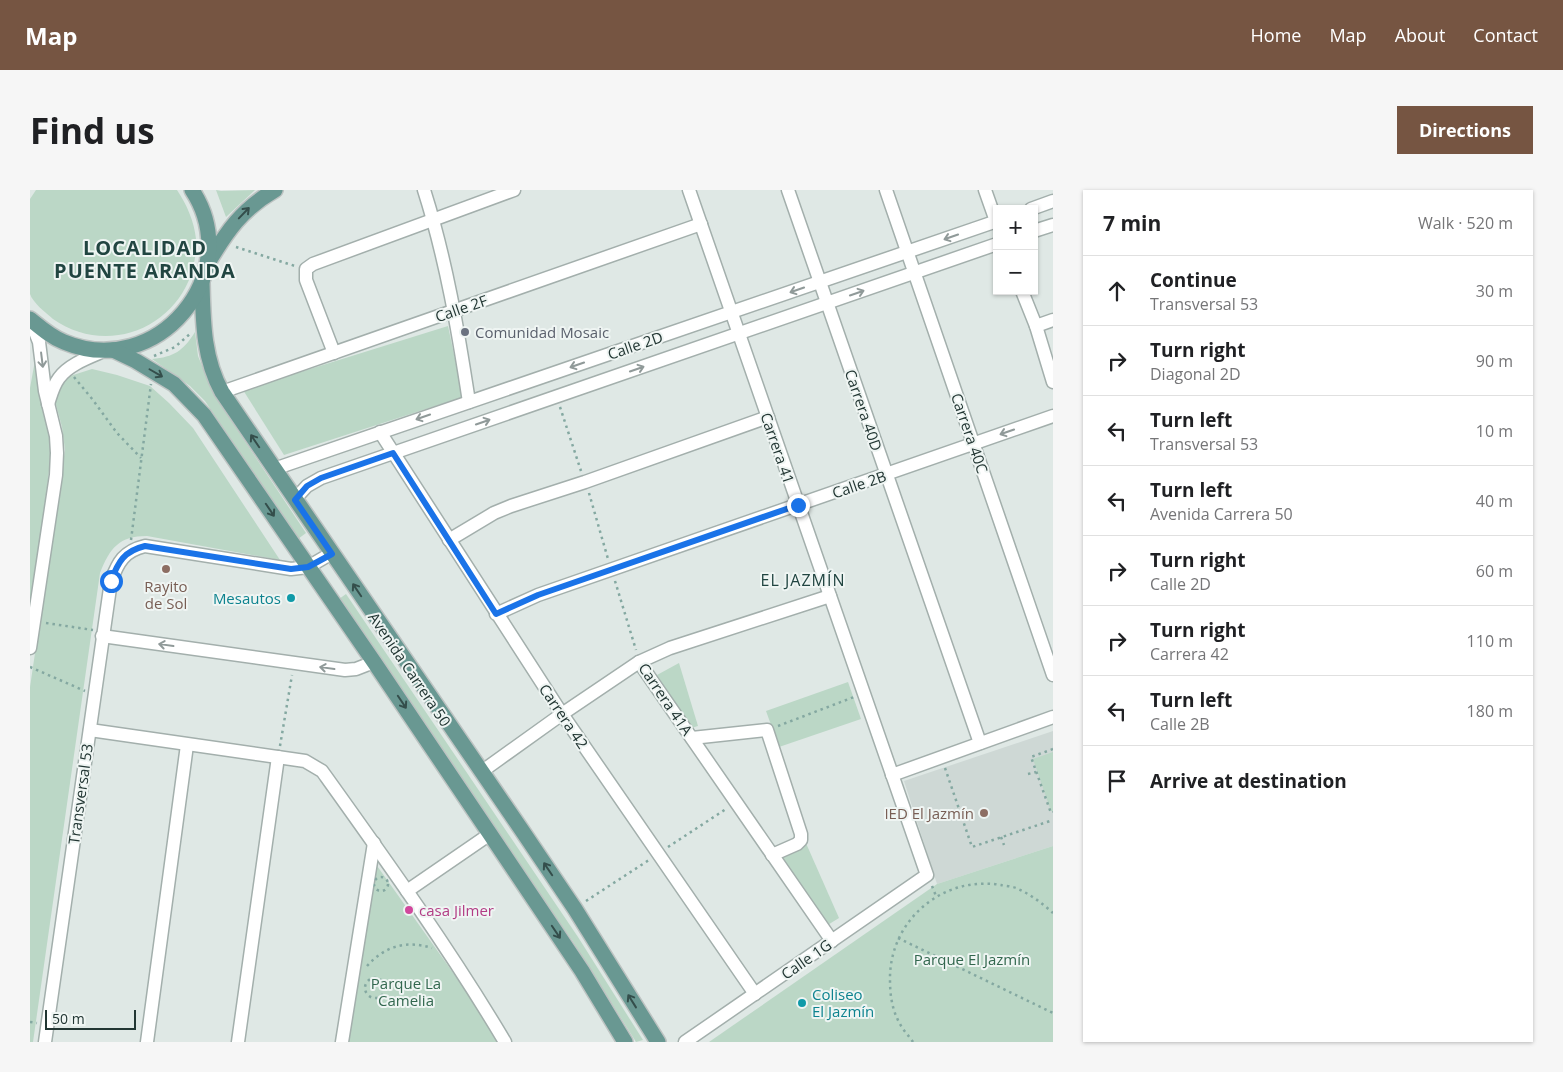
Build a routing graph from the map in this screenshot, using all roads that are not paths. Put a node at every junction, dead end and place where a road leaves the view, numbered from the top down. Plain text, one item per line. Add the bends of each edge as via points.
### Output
1 (192, 190) edge
2 (275, 190) edge
3 (424, 190) edge
4 (514, 190) edge
5 (689, 190) edge
6 (788, 190) edge
7 (886, 190) edge
8 (985, 190) edge
9 (1053, 201) edge
10 (1038, 206) edge
11 (993, 213) edge
12 (434, 220) junction
13 (993, 223) edge
14 (701, 224) junction
15 (1053, 225) edge
16 (1038, 230) edge
17 (993, 245) edge
18 (907, 252) junction
19 (206, 266) junction
20 (915, 273) junction
21 (202, 282) junction
22 (820, 282) junction
23 (1024, 295) edge
24 (827, 303) junction
25 (454, 311) junction
26 (731, 312) junction
27 (30, 319) edge
28 (1053, 320) edge
29 (1036, 326) junction
30 (739, 334) junction
31 (109, 350) junction
32 (334, 353) junction
33 (1053, 382) edge
34 (222, 392) junction
35 (469, 402) junction
36 (48, 404) junction
37 (1053, 416) edge
38 (768, 417) junction
39 (380, 432) junction
40 (974, 444) junction
41 (393, 453) junction
42 (274, 468) junction
43 (887, 474) junction
44 (295, 500) junction
45 (798, 505) junction
46 (449, 540) junction
47 (332, 554) junction
48 (308, 567) junction
49 (830, 596) junction
50 (496, 614) junction
51 (103, 633) junction
52 (30, 648) edge
53 (374, 662) junction
54 (639, 662) junction
55 (1053, 675) edge
56 (562, 714) junction
57 (1053, 717) edge
58 (90, 730) junction
59 (692, 738) junction
60 (980, 743) junction
61 (187, 745) junction
62 (278, 757) junction
63 (481, 772) junction
64 (892, 775) junction
65 (490, 834) junction
66 (374, 843) junction
67 (772, 855) junction
68 (927, 875) joint
69 (406, 891) junction
70 (832, 941) junction
71 (756, 994) junction
72 (45, 1042) edge
73 (147, 1042) edge
74 (238, 1042) edge
75 (342, 1042) edge
76 (505, 1042) edge
77 (625, 1042) edge
78 (658, 1042) edge
79 (685, 1042) edge

1 - 19 main road via 208,236
19 -> 2 main road via 229,229 251,205
3 - 12 street
4 - 12 street
5 - 14 street, Carrera 41
6 - 22 street, Carrera 40D
7 - 18 street, Carrera 40C
8 - 11 street
9 - 10 street
12 - 25 street
12 - 32 street via 306,269 306,280
13 -> 18 street, Calle 2D
14 - 25 street, Calle 2F
14 - 26 street, Carrera 41
15 - 16 street
17 - 20 street, Calle 2D
18 - 20 street, Carrera 40C
18 - 22 street, Calle 2D
19 - 21 main road
24 -> 20 street, Calle 2D
20 - 40 street, Carrera 40C
21 - 31 main road via 187,309 165,331 140,344
21 - 34 main road, Avenida Carrera 50 via 206,343 214,379
22 - 24 street, Carrera 40D
22 -> 26 street, Calle 2D
23 - 29 street
24 - 30 street, Calle 2D
24 - 43 street, Carrera 40D
25 - 32 street, Calle 2F
25 - 35 street
26 - 30 street, Carrera 41
26 -> 35 street, Calle 2D
27 - 31 main road via 64,342
27 -> 36 street via 39,342
28 - 29 street
29 - 33 street
30 - 38 street, Carrera 41
41 -> 30 street, Calle 2D
31 - 36 street via 63,373
31 -> 48 main road, Avenida Carrera 50 via 174,384 204,416
32 - 34 street, Calle 2F
42 -> 34 main road, Avenida Carrera 50
35 -> 39 street, Calle 2D
36 - 52 street via 56,436 57,458
37 -> 40 street, Calle 2B
38 - 45 street, Carrera 41
38 - 46 street via 511,506
39 - 41 street, Carrera 42
39 - 42 street, Calle 2D
40 - 43 street, Calle 2B
40 - 55 street, Carrera 40C
41 - 44 street, Calle 2D via 321,478 307,486
41 - 46 street, Carrera 42
42 - 44 main road, Avenida Carrera 50
43 - 45 street, Calle 2B
43 - 60 street, Carrera 40D
44 - 47 main road, Avenida Carrera 50
45 - 49 street, Carrera 41
45 - 50 street, Calle 2B via 538,595
46 - 50 street, Carrera 42
47 - 48 street
63 -> 47 main road, Avenida Carrera 50
48 - 51 street, Transversal 53 via 291,569 130,546 111,581
48 - 53 main road, Avenida Carrera 50
49 - 54 street via 670,648
49 - 64 street, Carrera 41
50 - 56 street, Carrera 42
53 -> 51 street via 344,670
51 - 58 street, Transversal 53
53 -> 65 main road, Avenida Carrera 50
54 - 56 street
54 - 59 street, Carrera 41A
56 - 63 street
56 - 71 street, Carrera 42
57 - 60 street
58 - 61 street
58 - 72 street, Transversal 53
59 - 67 street, Carrera 41A
59 - 67 street via 767,730 801,834 797,844
60 - 64 street
61 - 62 street
61 - 73 street
62 - 66 street via 305,761 322,771
62 - 74 street
78 -> 63 main road, Avenida Carrera 50 via 575,909
64 - 68 street, Carrera 41
65 - 69 street
65 -> 77 main road, Avenida Carrera 50 via 582,971
66 - 69 street
66 - 75 street
67 - 70 street, Carrera 41A
68 - 70 street, Calle 1G
69 - 76 street
70 - 71 street, Calle 1G
71 - 79 street, Calle 1G

